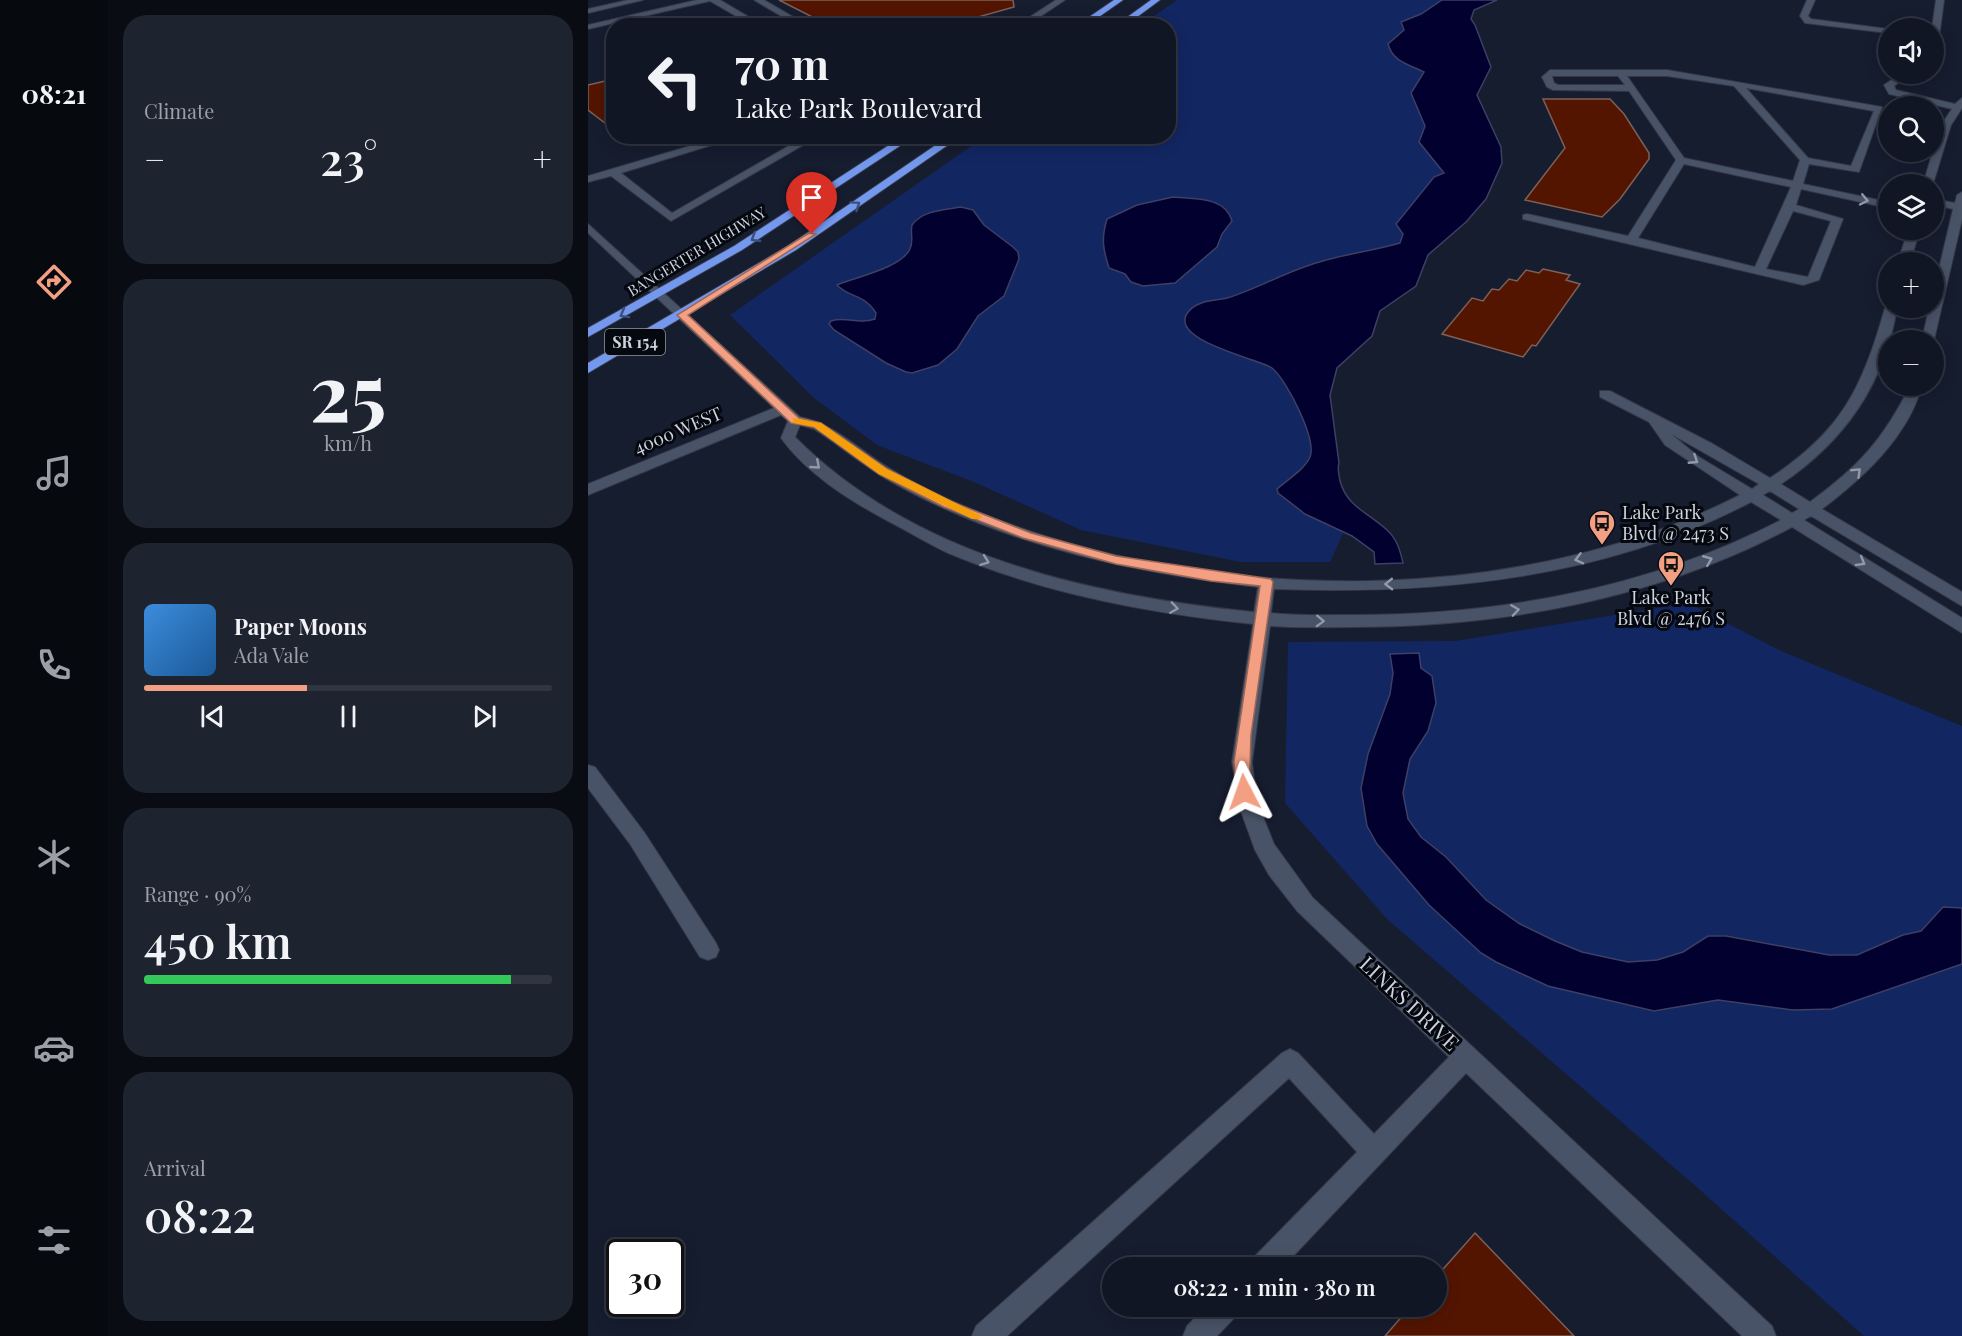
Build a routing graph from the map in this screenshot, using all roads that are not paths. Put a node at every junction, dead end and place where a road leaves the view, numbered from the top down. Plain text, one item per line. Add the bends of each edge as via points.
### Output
1 (639, 0) edge
2 (707, 0) edge
3 (714, 0) edge
4 (782, 0) edge
5 (1061, 0) edge
6 (1119, 0) edge
7 (1156, 0) edge
8 (1810, 0) edge
9 (1940, 0) edge
10 (761, 2) edge
11 (592, 10) edge
12 (609, 18) edge
13 (629, 18) edge
14 (746, 18) edge
15 (790, 18) edge
16 (1033, 18) edge
17 (1092, 18) edge
18 (1130, 18) edge
19 (1937, 18) edge
20 (606, 23) edge
21 (588, 27) edge
22 (1878, 30) edge
23 (1622, 73) junction
24 (1737, 84) junction
25 (1890, 84) edge
26 (1632, 88) junction
27 (1959, 104) edge
28 (709, 144) edge
29 (800, 144) edge
30 (898, 144) edge
31 (944, 144) edge
32 (1681, 160) junction
33 (1805, 160) junction
34 (613, 172) junction
35 (1931, 174) edge
36 (588, 179) edge
37 (1799, 183) junction
38 (1878, 192) edge
39 (1878, 203) edge
40 (1944, 205) edge
41 (1791, 207) junction
42 (1960, 209) edge
43 (1944, 212) edge
44 (1527, 217) dead end
45 (588, 227) edge
46 (1631, 240) junction
47 (1759, 271) junction
48 (660, 294) junction
49 (682, 315) junction
50 (1888, 318) edge
51 (1930, 330) edge
52 (588, 333) edge
53 (588, 369) edge
54 (1605, 394) dead end
55 (1911, 396) edge
56 (789, 415) junction
57 (1653, 420) junction
58 (1770, 484) junction
59 (588, 490) edge
60 (1752, 495) junction
61 (1812, 509) junction
62 (1793, 520) junction
63 (1267, 582) junction
64 (1960, 598) edge
65 (1935, 607) junction
66 (1962, 618) edge
67 (1262, 619) junction
68 (1962, 627) edge
69 (588, 773) edge
70 (708, 950) dead end
71 (1466, 1058) junction
72 (1374, 1152) junction
73 (1274, 1257) edge
74 (1215, 1317) edge
75 (986, 1336) edge
76 (1197, 1336) edge
77 (1762, 1336) edge

1 - 11 street
2 - 13 street
3 - 14 street
4 - 10 street
5 - 16 street
6 - 17 highway
7 - 18 highway
8 - 22 street via 1804,16 1808,21
9 - 19 street
10 - 15 street
11 - 12 street
20 - 21 street
23 - 24 street via 1667,73
23 - 26 street
23 - 26 street via 1546,77 1550,85 1560,89
24 - 33 street
24 - 33 street via 1879,109 1855,170
25 - 27 street via 1892,92 1913,99
26 - 32 street
27 - 35 street via 1946,125
28 - 34 street
29 - 34 street via 671,218
30 -> 48 highway, BANGERTER HIGHWAY / SR 154 via 768,230
49 -> 31 highway, SR 154 via 792,248
32 - 37 street
32 - 46 street
33 - 37 street
34 - 36 street
37 - 38 street via 1827,183
37 -> 39 street
37 - 41 street
40 - 42 street
41 - 47 street
41 - 47 street via 1837,219 1813,280
42 - 43 street
42 - 51 street
44 - 46 street
45 - 48 street
46 - 47 street
48 - 49 street
48 -> 52 highway, BANGERTER HIGHWAY / SR 154
49 - 53 highway, SR 154
49 - 56 street
50 - 58 street via 1876,360 1857,402 1826,440
54 - 57 street
61 -> 55 street via 1876,453 1901,419
56 - 59 street, 4000 WEST
56 - 63 street via 817,425 857,455 914,488 1027,536 1128,562
56 -> 67 street via 788,438 816,466 886,515 951,547 1024,574 1105,596
57 - 58 street
57 -> 60 street via 1681,451
58 - 60 street
58 - 61 street
60 - 62 street
60 -> 63 street via 1654,538 1529,570 1399,584
61 - 62 street
61 - 64 street
62 -> 65 street
67 -> 62 street via 1404,621 1543,606 1660,578 1746,545
63 - 67 street, LINKS DRIVE
65 - 66 street
65 - 68 street
67 - 71 street, LINKS DRIVE via 1242,762 1244,792 1266,852 1302,902
69 - 70 street via 638,838
71 - 72 street
71 - 77 street, LINKS DRIVE
72 - 73 street
72 - 75 street via 1290,1061
74 - 76 street

